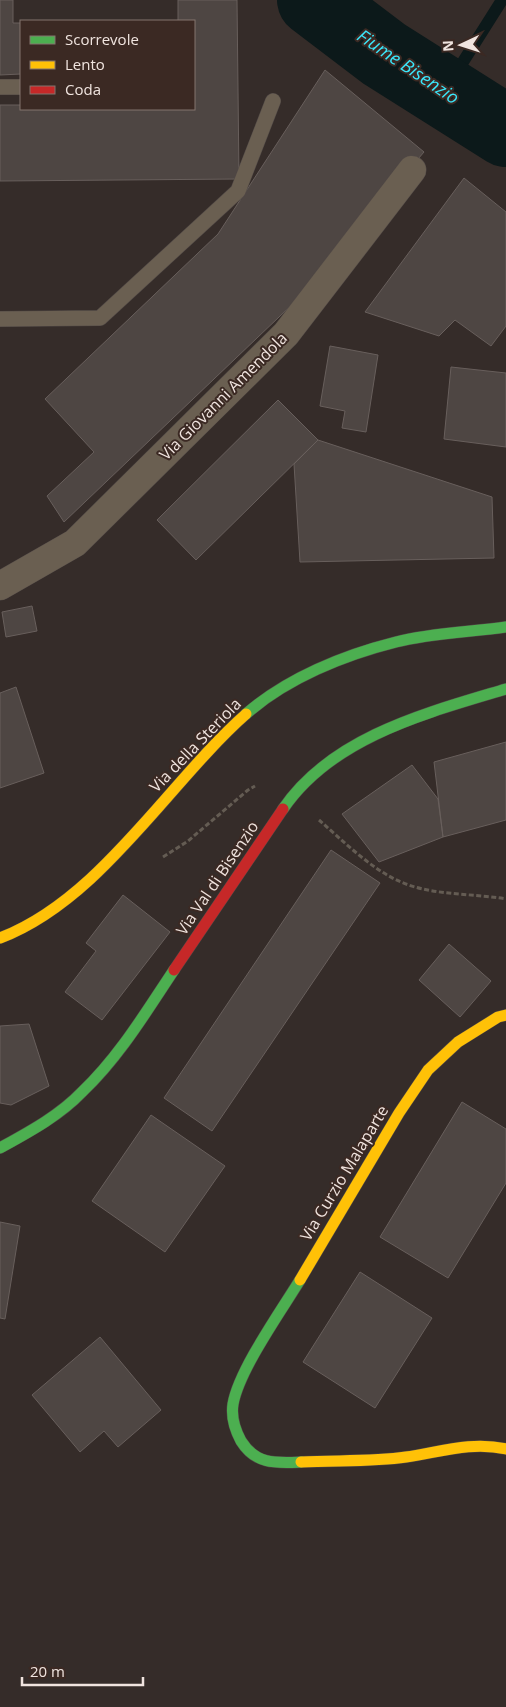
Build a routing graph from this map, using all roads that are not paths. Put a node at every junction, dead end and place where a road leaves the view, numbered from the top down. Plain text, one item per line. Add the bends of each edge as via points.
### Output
1 (0, 87) edge
2 (20, 87) edge
3 (273, 101) dead end
4 (412, 170) dead end
5 (0, 319) edge
6 (0, 586) edge
7 (506, 626) edge
8 (506, 689) edge
9 (0, 938) edge
10 (506, 1015) edge
11 (0, 1148) edge
12 (506, 1449) edge

1 - 2 lane
3 - 5 lane via 238,191 100,318
4 - 6 street, Via Giovanni Amendola via 286,334 74,543
7 - 9 street, Via della Steriola via 398,641 359,653 300,678 263,699 224,734 127,842 64,901 21,930
8 - 11 street, Via Val di Bisenzio via 435,710 369,738 325,763 292,796 120,1050 82,1093 38,1127
10 - 12 street, Via Curzio Malaparte via 458,1042 428,1070 399,1113 242,1377 233,1405 235,1430 249,1453 272,1463 405,1457 490,1444

